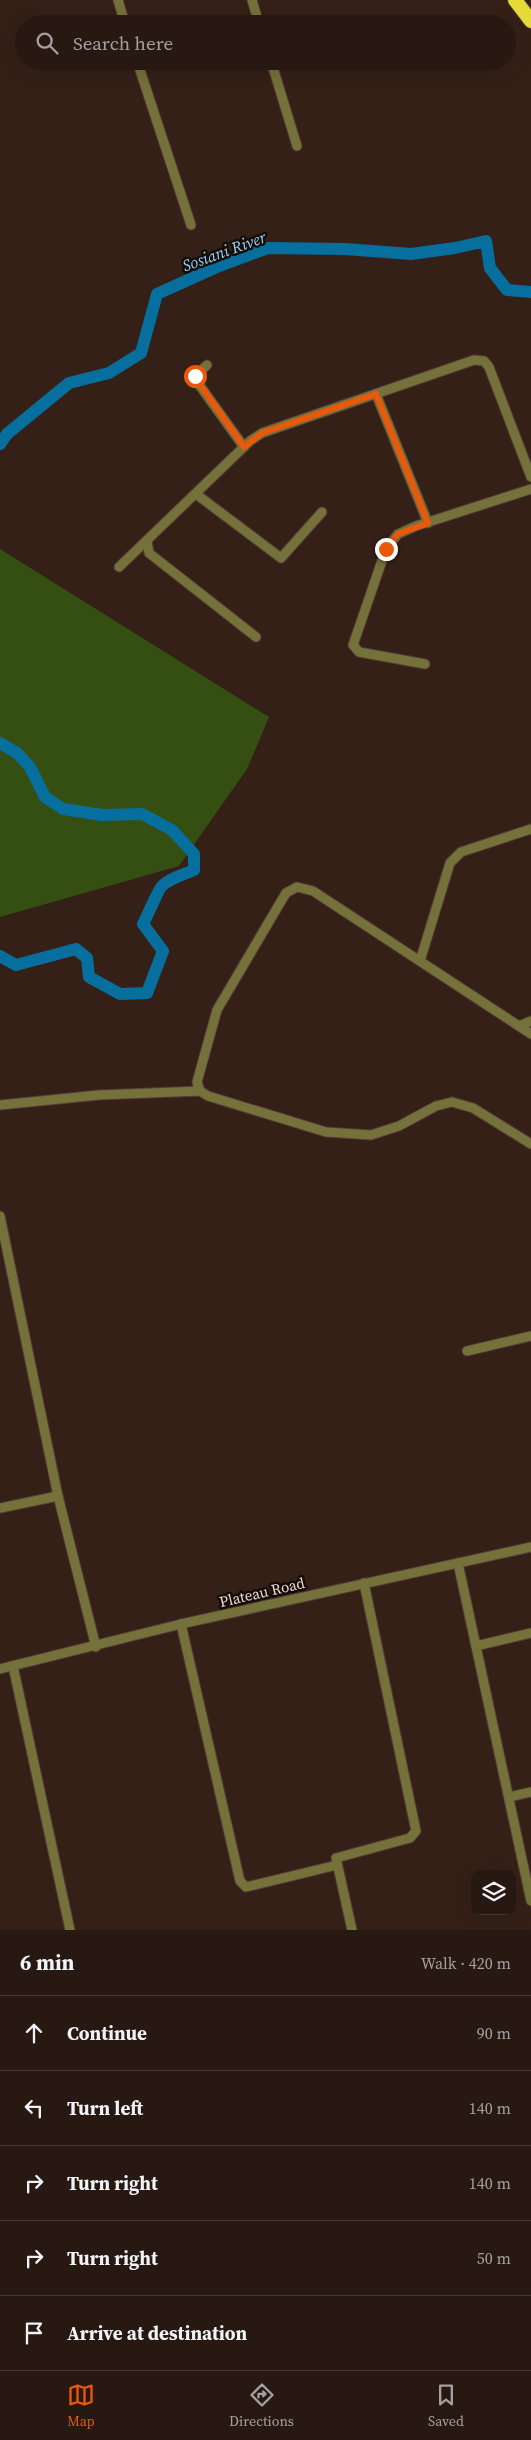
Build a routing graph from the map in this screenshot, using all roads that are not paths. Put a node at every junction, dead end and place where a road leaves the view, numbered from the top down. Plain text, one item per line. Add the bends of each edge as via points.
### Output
1 (118, 0) edge
2 (252, 0) edge
3 (516, 0) edge
4 (122, 15) edge
5 (256, 15) edge
6 (531, 22) edge
7 (140, 70) edge
8 (274, 70) edge
9 (297, 146) dead end
10 (191, 226) dead end
11 (208, 365) dead end
12 (376, 394) junction
13 (244, 447) junction
14 (531, 477) edge
15 (531, 489) edge
16 (196, 494) junction
17 (322, 512) dead end
18 (428, 523) junction
19 (147, 541) junction
20 (119, 567) dead end
21 (256, 637) dead end
22 (425, 664) dead end
23 (531, 829) edge
24 (420, 961) junction
25 (531, 1021) edge
26 (518, 1026) junction
27 (531, 1034) edge
28 (200, 1091) junction
29 (0, 1105) edge
30 (531, 1144) edge
31 (0, 1216) edge
32 (531, 1336) edge
33 (466, 1351) dead end
34 (58, 1496) junction
35 (0, 1508) edge
36 (531, 1547) edge
37 (458, 1563) junction
38 (364, 1584) junction
39 (181, 1624) junction
40 (531, 1633) edge
41 (476, 1646) junction
42 (96, 1647) junction
43 (13, 1666) junction
44 (0, 1669) edge
45 (531, 1792) edge
46 (509, 1797) junction
47 (337, 1865) junction
48 (528, 1873) edge
49 (531, 1901) edge
50 (70, 1930) edge
51 (352, 1930) edge

1 - 4 street
2 - 5 street
3 - 6 highway
7 - 10 street
8 - 9 street
11 - 13 street via 195,378
12 - 13 street via 262,433
12 - 14 street via 470,361 484,360
12 - 18 street
13 - 16 street
15 - 18 street
16 - 17 street via 280,558
16 - 19 street
18 - 22 street via 398,534 386,549 353,645 359,652
19 - 20 street
19 - 21 street via 149,553
23 - 24 street via 455,856
24 - 26 street
24 - 28 street via 313,891 302,887 291,889 217,1010 197,1082
25 - 26 street
26 - 27 street
28 - 29 street via 99,1095
28 - 30 street via 326,1132 370,1136 452,1102 472,1108
31 - 34 street
32 - 33 street
34 - 35 street
34 - 42 street
36 - 37 street, Plateau Road
37 - 38 street, Plateau Road
37 - 41 street
38 - 39 street, Plateau Road
38 - 47 street via 416,1831 410,1838 336,1858
39 - 42 street, Plateau Road
39 - 47 street via 240,1882 246,1887
40 - 41 street
41 - 46 street
42 - 43 street, Plateau Road
43 - 44 street, Plateau Road
43 - 50 street
45 - 46 street
46 - 48 street
47 - 51 street
48 - 49 street

